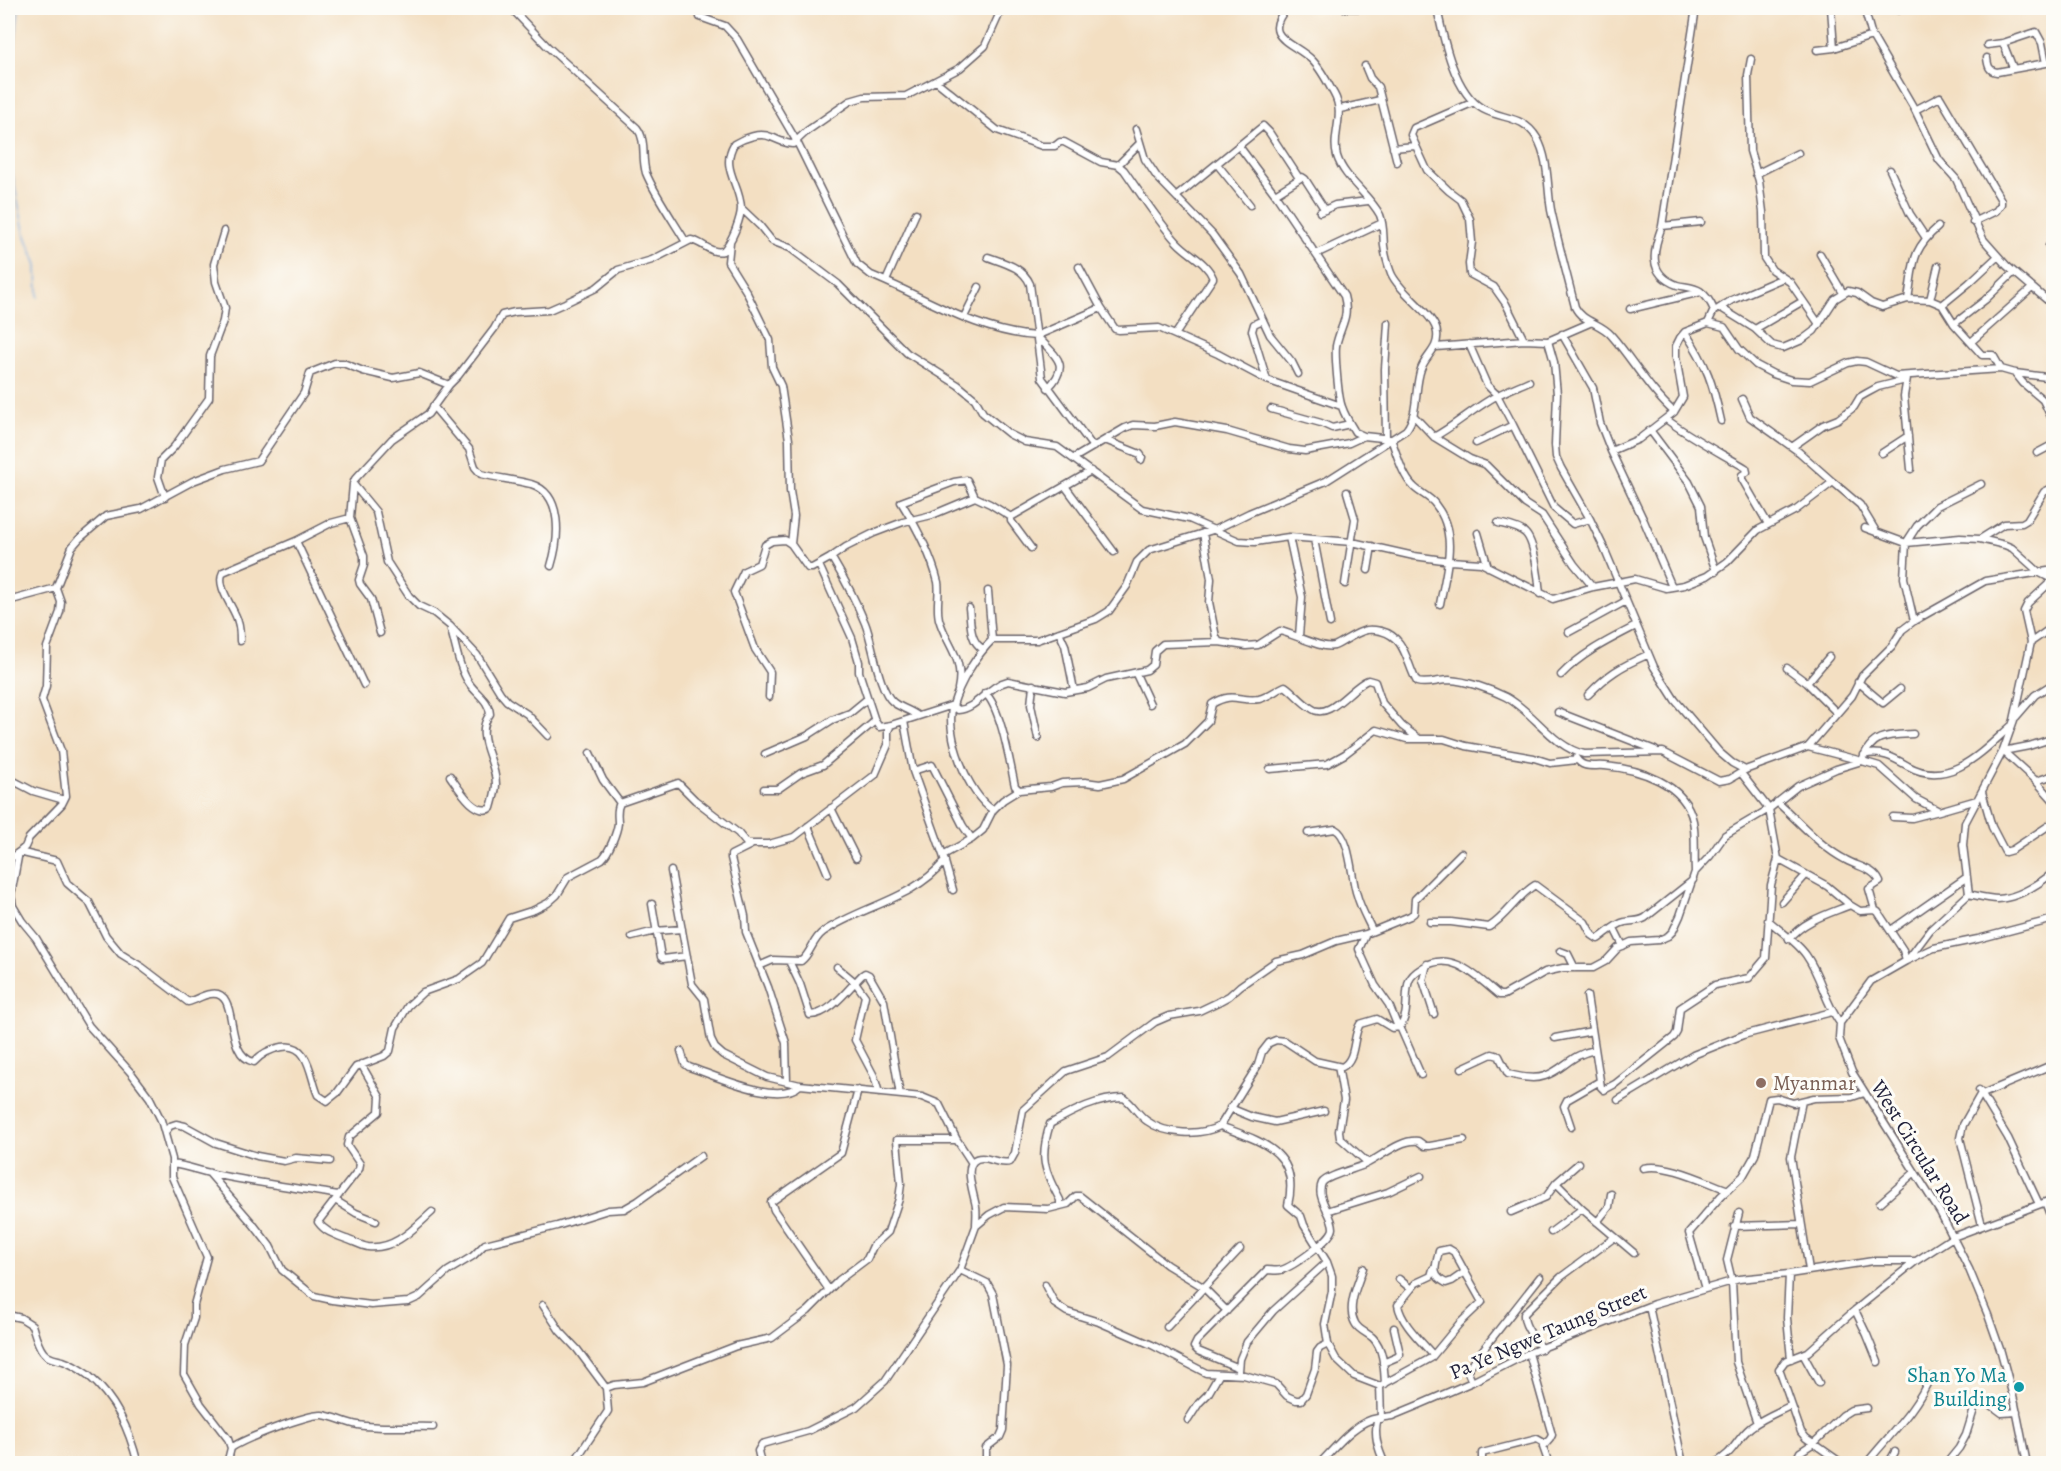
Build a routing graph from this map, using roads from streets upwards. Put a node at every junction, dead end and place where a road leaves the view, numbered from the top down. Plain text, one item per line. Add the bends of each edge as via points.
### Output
1 (511, 8) edge
2 (1002, 8) edge
3 (1287, 8) edge
4 (1344, 8) edge
5 (1363, 8) edge
6 (1437, 8) edge
7 (1696, 8) edge
8 (1831, 8) edge
9 (1864, 8) edge
10 (700, 17) dead end
11 (1872, 36) junction
12 (2003, 43) junction
13 (1987, 45) dead end
14 (1834, 48) junction
15 (1817, 50) dead end
16 (1751, 58) dead end
17 (1987, 58) dead end
18 (2050, 62) edge
19 (1365, 66) dead end
20 (2013, 68) junction
21 (936, 81) junction
22 (1380, 100) junction
23 (1474, 102) junction
24 (1340, 109) junction
25 (1915, 110) junction
26 (1136, 129) dead end
27 (797, 141) junction
28 (1140, 144) junction
29 (1239, 146) junction
30 (1415, 146) junction
31 (1393, 148) junction
32 (1798, 153) dead end
33 (1397, 162) dead end
34 (1217, 164) junction
35 (1118, 165) junction
36 (1890, 170) dead end
37 (1756, 174) junction
38 (1299, 178) junction
39 (1275, 194) junction
40 (1177, 196) junction
41 (1368, 201) junction
42 (1250, 205) dead end
43 (741, 208) junction
44 (916, 213) dead end
45 (1701, 222) dead end
46 (1973, 222) junction
47 (1382, 223) junction
48 (1662, 226) junction
49 (1938, 227) dead end
50 (224, 231) dead end
51 (1926, 238) junction
52 (686, 242) junction
53 (730, 242) junction
54 (2054, 243) edge
55 (1316, 254) junction
56 (1820, 255) dead end
57 (988, 257) dead end
58 (1997, 257) junction
59 (2054, 257) edge
60 (1938, 266) dead end
61 (1079, 267) dead end
62 (2014, 272) junction
63 (1783, 278) junction
64 (886, 281) junction
65 (979, 287) dead end
66 (2032, 288) junction
67 (1701, 292) junction
68 (1843, 293) junction
69 (1908, 299) junction
70 (1930, 300) junction
71 (1803, 301) junction
72 (1942, 305) junction
73 (2054, 306) edge
74 (1101, 308) junction
75 (1630, 309) dead end
76 (1718, 309) junction
77 (963, 317) junction
78 (1263, 320) junction
79 (1592, 322) junction
80 (1388, 323) dead end
81 (1708, 323) junction
82 (1819, 324) junction
83 (1954, 324) junction
84 (1755, 329) junction
85 (1685, 332) junction
86 (1562, 334) junction
87 (1175, 335) junction
88 (1036, 336) junction
89 (1524, 340) junction
90 (1548, 341) junction
91 (1971, 342) junction
92 (1469, 344) junction
93 (1436, 347) junction
94 (2001, 369) junction
95 (1298, 374) dead end
96 (2015, 374) junction
97 (1907, 377) junction
98 (2054, 378) edge
99 (1267, 380) junction
100 (1529, 381) dead end
101 (449, 385) junction
102 (1048, 388) junction
103 (1497, 395) junction
104 (1742, 399) dead end
105 (433, 406) junction
106 (1341, 406) junction
107 (1271, 409) dead end
108 (1674, 412) junction
109 (1413, 415) junction
110 (1666, 419) junction
111 (1721, 422) dead end
112 (2054, 423) edge
113 (1350, 424) junction
114 (1513, 425) junction
115 (1650, 430) junction
116 (1364, 436) junction
117 (1908, 436) junction
118 (1434, 437) junction
119 (1389, 439) junction
120 (1105, 440) junction
121 (1476, 443) dead end
122 (2054, 444) edge
123 (1093, 447) junction
124 (1792, 447) junction
125 (1611, 451) junction
126 (1882, 453) dead end
127 (2037, 453) dead end
128 (1074, 458) junction
129 (1142, 460) dead end
130 (1911, 469) dead end
131 (1091, 471) junction
132 (1833, 482) junction
133 (353, 484) junction
134 (1981, 484) dead end
135 (1065, 486) junction
136 (2054, 490) edge
137 (1347, 492) dead end
138 (165, 497) junction
139 (975, 497) junction
140 (350, 518) junction
141 (1011, 518) junction
142 (1590, 519) junction
143 (912, 520) junction
144 (1498, 523) dead end
145 (1768, 524) junction
146 (1865, 528) dead end
147 (1216, 529) junction
148 (1203, 533) junction
149 (1478, 533) dead end
150 (1877, 533) junction
151 (1289, 537) junction
152 (1314, 539) junction
153 (1980, 539) junction
154 (296, 541) junction
155 (1352, 542) junction
156 (1906, 543) junction
157 (791, 544) junction
158 (1372, 546) junction
159 (1031, 548) dead end
160 (1114, 552) dead end
161 (830, 558) junction
162 (1450, 561) junction
163 (819, 565) junction
164 (551, 566) dead end
165 (1488, 567) junction
166 (1368, 570) dead end
167 (1716, 570) junction
168 (2054, 570) edge
169 (2040, 573) junction
170 (2053, 579) edge
171 (1619, 583) junction
172 (1345, 584) dead end
173 (1593, 587) junction
174 (1672, 587) junction
175 (56, 588) junction
176 (988, 591) dead end
177 (1540, 594) junction
178 (8, 601) edge
179 (1626, 602) junction
180 (1440, 604) dead end
181 (969, 608) dead end
182 (1914, 621) junction
183 (1330, 623) dead end
184 (450, 626) junction
185 (1636, 626) junction
186 (2054, 626) edge
187 (1059, 632) junction
188 (1569, 632) dead end
189 (380, 633) dead end
190 (1299, 636) junction
191 (992, 640) junction
192 (240, 641) dead end
193 (1219, 642) junction
194 (2031, 642) junction
195 (983, 649) junction
196 (1647, 655) junction
197 (1829, 657) dead end
198 (1788, 668) dead end
199 (1136, 674) junction
200 (1561, 675) dead end
201 (1858, 682) junction
202 (1807, 683) junction
203 (2054, 683) edge
204 (364, 685) dead end
205 (1034, 685) junction
206 (1900, 689) dead end
207 (1074, 690) junction
208 (985, 693) junction
209 (956, 695) junction
210 (1588, 695) dead end
211 (769, 697) dead end
212 (867, 699) junction
213 (1150, 704) dead end
214 (953, 705) junction
215 (1558, 712) dead end
216 (1837, 713) junction
217 (918, 716) junction
218 (875, 721) junction
219 (904, 721) junction
220 (2013, 723) junction
221 (891, 725) junction
222 (1913, 734) dead end
223 (548, 736) dead end
224 (1038, 738) dead end
225 (1418, 738) junction
226 (2054, 738) edge
227 (1808, 747) junction
228 (2003, 751) junction
229 (1575, 752) junction
230 (1663, 752) junction
231 (590, 753) dead end
232 (765, 754) dead end
233 (1863, 758) junction
234 (1577, 760) junction
235 (1270, 769) dead end
236 (913, 771) junction
237 (1743, 771) junction
238 (2054, 775) edge
239 (450, 776) dead end
240 (8, 778) edge
241 (2036, 781) junction
242 (764, 789) dead end
243 (1019, 790) junction
244 (1982, 792) junction
245 (64, 800) junction
246 (1977, 800) junction
247 (2054, 801) edge
248 (1777, 802) junction
249 (620, 803) junction
250 (831, 808) junction
251 (1769, 809) junction
252 (993, 810) junction
253 (1939, 811) junction
254 (1893, 817) dead end
255 (2054, 822) edge
256 (808, 826) junction
257 (1308, 833) dead end
258 (972, 839) junction
259 (752, 845) junction
260 (19, 852) junction
261 (1461, 853) dead end
262 (856, 858) dead end
263 (944, 858) junction
264 (1778, 859) junction
265 (8, 860) edge
266 (671, 871) dead end
267 (1695, 872) junction
268 (2054, 872) edge
269 (828, 874) dead end
270 (1806, 875) junction
271 (1967, 877) junction
272 (1693, 880) junction
273 (953, 890) dead end
274 (1969, 894) junction
275 (1782, 902) dead end
276 (652, 904) dead end
277 (1850, 905) junction
278 (1875, 910) junction
279 (1768, 920) junction
280 (2054, 920) edge
281 (1430, 922) dead end
282 (1614, 928) junction
283 (682, 929) junction
284 (1891, 930) junction
285 (655, 931) junction
286 (1369, 932) junction
287 (632, 937) dead end
288 (1789, 939) junction
289 (1623, 946) junction
290 (1560, 951) dead end
291 (687, 956) junction
292 (789, 961) junction
293 (1906, 961) junction
294 (1428, 963) junction
295 (759, 966) junction
296 (837, 967) dead end
297 (1575, 968) junction
298 (855, 982) junction
299 (1587, 996) dead end
300 (1832, 1012) junction
301 (1434, 1014) dead end
302 (1840, 1023) junction
303 (1399, 1027) junction
304 (1592, 1031) junction
305 (1555, 1038) dead end
306 (1595, 1050) junction
307 (681, 1051) dead end
308 (361, 1064) junction
309 (2054, 1064) edge
310 (1338, 1066) junction
311 (1462, 1068) dead end
312 (1421, 1075) dead end
313 (1600, 1081) junction
314 (787, 1082) junction
315 (800, 1085) junction
316 (858, 1090) junction
317 (1981, 1092) junction
318 (879, 1093) junction
319 (1864, 1093) junction
320 (900, 1095) junction
321 (1618, 1100) dead end
322 (1802, 1101) junction
323 (1230, 1108) junction
324 (1324, 1111) dead end
325 (1220, 1126) junction
326 (1571, 1127) dead end
327 (165, 1132) junction
328 (957, 1140) junction
329 (1464, 1140) dead end
330 (701, 1156) dead end
331 (330, 1161) dead end
332 (972, 1163) junction
333 (1368, 1163) junction
334 (172, 1164) junction
335 (1579, 1164) dead end
336 (1644, 1168) dead end
337 (1915, 1172) junction
338 (209, 1173) junction
339 (1421, 1176) dead end
340 (1556, 1183) junction
341 (1728, 1190) junction
342 (1611, 1194) dead end
343 (337, 1197) junction
344 (2054, 1199) edge
345 (1880, 1203) dead end
346 (2042, 1203) junction
347 (1060, 1206) junction
348 (1582, 1209) junction
349 (1327, 1211) junction
350 (432, 1212) dead end
351 (1511, 1212) dead end
352 (1739, 1213) dead end
353 (376, 1221) dead end
354 (1597, 1222) junction
355 (1800, 1224) junction
356 (1982, 1225) junction
357 (2054, 1225) edge
358 (976, 1226) junction
359 (1734, 1226) junction
360 (1551, 1232) dead end
361 (1615, 1237) junction
362 (1953, 1237) junction
363 (1318, 1248) junction
364 (1240, 1249) dead end
365 (1634, 1253) dead end
366 (1434, 1254) dead end
367 (1916, 1261) junction
368 (1327, 1262) junction
369 (1363, 1268) dead end
370 (960, 1270) junction
371 (1809, 1270) junction
372 (1465, 1272) junction
373 (1789, 1274) junction
374 (1540, 1277) dead end
375 (1400, 1279) dead end
376 (1732, 1281) junction
377 (1045, 1285) dead end
378 (1203, 1287) junction
379 (1411, 1289) junction
380 (1705, 1289) junction
381 (829, 1290) junction
382 (543, 1305) dead end
383 (1649, 1306) junction
384 (1855, 1310) junction
385 (1227, 1311) junction
386 (8, 1315) edge
387 (1167, 1327) dead end
388 (1394, 1328) dead end
389 (1329, 1344) junction
390 (1542, 1349) junction
391 (1529, 1353) junction
392 (1803, 1354) junction
393 (1433, 1355) junction
394 (1791, 1359) junction
395 (1878, 1362) dead end
396 (1383, 1363) junction
397 (1238, 1371) junction
398 (1219, 1375) junction
399 (1930, 1377) dead end
400 (1472, 1382) junction
401 (1819, 1383) dead end
402 (1383, 1385) junction
403 (606, 1388) junction
404 (1791, 1406) junction
405 (1867, 1408) dead end
406 (2017, 1412) junction
407 (1379, 1418) junction
408 (1188, 1420) dead end
409 (1757, 1423) junction
410 (433, 1427) dead end
411 (1544, 1443) junction
412 (1814, 1443) junction
413 (231, 1448) junction
414 (1895, 1452) dead end
415 (138, 1464) edge
416 (227, 1464) edge
417 (573, 1464) edge
418 (761, 1464) edge
419 (986, 1464) edge
420 (1319, 1464) edge
421 (1385, 1464) edge
422 (1482, 1464) edge
423 (1549, 1464) edge
424 (1642, 1464) edge
425 (1648, 1464) edge
426 (1683, 1464) edge
427 (1713, 1464) edge
428 (1794, 1464) edge
429 (1842, 1464) edge
430 (1866, 1464) edge
431 (1888, 1464) edge
432 (1946, 1464) edge
433 (2027, 1464) edge

1 - 52 street via 637,128 643,140 647,174
2 - 21 street via 980,51
3 - 24 street via 1279,17 1277,29 1284,41 1311,59
4 - 5 street
6 - 23 street via 1444,45 1457,77
7 - 48 street
8 - 14 street
9 - 11 street
10 - 27 street via 725,26 737,39
11 - 14 street
11 - 25 street
12 - 13 street
12 - 18 street via 2036,32
12 - 20 street
14 - 15 street
16 - 37 street via 1749,144
17 - 20 street via 1992,71
18 - 20 street
19 - 22 street via 1378,87
21 - 27 street via 906,96 850,101
21 - 35 street via 997,130 1042,146 1064,142 1101,162
22 - 24 street
22 - 31 street
23 - 30 street via 1414,128 1411,135
23 - 79 street via 1527,125 1537,139 1575,307 1578,314
24 - 41 street via 1336,152 1339,163
25 - 46 street via 1939,160 1956,179
25 - 46 street via 1940,97 2001,200 1996,211
26 - 28 street
27 - 43 street via 790,145 761,135 734,144 728,160
27 - 64 street via 857,264
28 - 35 street
28 - 40 street via 1157,177
29 - 34 street
29 - 38 street via 1263,126
29 - 39 street
30 - 31 street
30 - 89 street via 1427,170 1461,200 1470,219 1470,274 1494,287
31 - 33 street
32 - 37 street
34 - 40 street
34 - 42 street
35 - 87 street via 1167,230 1205,265 1213,279
36 - 51 street
37 - 63 street via 1763,212 1764,258
38 - 39 street
38 - 41 street via 1305,179 1323,211 1335,205
39 - 55 street
40 - 78 street via 1212,234 1240,274
41 - 47 street
43 - 53 street
43 - 128 street via 772,241 790,248 838,284 907,352 975,399 983,413 1008,434 1024,442 1057,447
44 - 64 street
45 - 48 street
46 - 58 street
47 - 55 street
47 - 93 street via 1392,274 1408,297 1433,320
48 - 67 street via 1654,247 1656,267 1662,278
49 - 51 street
50 - 138 street via 214,264 225,308 210,356 209,398 161,460 158,477
51 - 69 street via 1915,255
52 - 53 street via 696,241 717,252
52 - 101 street via 652,260 618,270 596,288 549,310 502,315
53 - 157 street via 728,262 770,340 772,367 781,386 794,516
54 - 59 street via 2049,246
55 - 106 street via 1347,305 1336,349
56 - 68 street
57 - 88 street via 1026,274
58 - 62 street
58 - 72 street
60 - 70 street
61 - 74 street
62 - 66 street
62 - 83 street
63 - 71 street
63 - 76 street
64 - 77 street
65 - 77 street
66 - 73 street
66 - 91 street
67 - 75 street
67 - 76 street
68 - 69 street via 1857,291 1882,307
68 - 82 street
69 - 70 street
70 - 72 street
71 - 82 street
71 - 84 street
72 - 83 street
74 - 87 street via 1115,329 1159,328
74 - 88 street
76 - 81 street
76 - 84 street
77 - 88 street via 989,328
78 - 95 street
78 - 99 street via 1254,324 1252,331
79 - 86 street
79 - 108 street via 1611,334
80 - 119 street via 1385,369
81 - 85 street
81 - 97 street via 1724,327 1756,365 1791,380 1810,381 1857,362
82 - 84 street via 1802,340 1783,348 1772,345
83 - 91 street
85 - 108 street via 1676,346 1683,398
85 - 111 street via 1707,369
86 - 90 street
86 - 125 street via 1593,388
87 - 99 street
88 - 102 street via 1042,378
88 - 102 street via 1061,365 1060,375
89 - 90 street
89 - 92 street
90 - 142 street via 1557,394 1556,457
91 - 94 street via 1982,355 1993,355
92 - 93 street
92 - 103 street via 1487,385
93 - 109 street via 1422,367
94 - 96 street
94 - 97 street
96 - 98 street
96 - 112 street via 2043,400
97 - 117 street via 1904,396
97 - 124 street via 1860,397 1838,419
99 - 106 street
100 - 103 street
101 - 105 street
101 - 138 street via 419,374 393,378 343,363 315,369 304,393 258,461 225,469
102 - 123 street
103 - 114 street
103 - 118 street
104 - 124 street via 1750,417
105 - 133 street via 428,414 392,439
105 - 164 street via 469,449 481,474 533,485 549,496 557,526
106 - 113 street
107 - 113 street via 1332,428
108 - 110 street
109 - 118 street
109 - 119 street via 1406,430
110 - 115 street
110 - 145 street via 1748,470 1742,478
113 - 116 street via 1354,432
114 - 121 street
114 - 142 street via 1554,508 1573,524
115 - 125 street via 1640,439
115 - 167 street via 1689,482 1701,506 1704,537
116 - 119 street
116 - 120 street via 1349,443 1305,451 1175,422 1133,425
117 - 126 street
117 - 130 street
118 - 173 street via 1486,465 1525,504 1542,515
119 - 147 street via 1326,481
119 - 162 street via 1413,486 1436,504 1449,540
120 - 123 street
120 - 129 street via 1140,454
122 - 127 street
123 - 128 street
124 - 132 street
125 - 174 street
128 - 131 street
131 - 135 street
131 - 147 street via 1142,509
132 - 145 street via 1796,510
132 - 150 street via 1860,505
133 - 140 street
133 - 184 street via 376,512 394,576 419,606
134 - 156 street via 1937,506
135 - 141 street
135 - 160 street
136 - 153 street via 2044,492 2027,520 2004,524
137 - 155 street via 1355,519
138 - 175 street via 141,509 99,521 72,546
139 - 141 street
139 - 143 street
139 - 143 street via 967,480 954,482 901,502
140 - 154 street
140 - 189 street via 364,556 360,584 371,599
141 - 159 street
142 - 171 street
143 - 161 street via 874,533
143 - 209 street via 938,583 939,618 959,663
144 - 177 street via 1529,538 1538,566
145 - 167 street
146 - 150 street
147 - 148 street
147 - 151 street via 1239,540 1255,542
148 - 187 street via 1149,550 1137,562 1127,586 1109,611
148 - 193 street via 1211,579 1209,602
149 - 165 street
150 - 156 street
151 - 152 street
151 - 190 street via 1302,597
152 - 155 street
152 - 183 street
153 - 156 street
153 - 169 street via 2013,548
154 - 192 street via 223,572
154 - 204 street
155 - 158 street
155 - 172 street
156 - 182 street via 1904,578
157 - 163 street via 808,568
157 - 211 street via 785,540 765,545 759,564 744,572 735,588 750,639 770,672
158 - 162 street
158 - 166 street
161 - 163 street
161 - 217 street via 866,623 878,671 890,699
162 - 165 street
162 - 180 street
163 - 212 street via 852,638
165 - 177 street
167 - 174 street
168 - 169 street
169 - 170 street
169 - 182 street via 1985,581
170 - 194 street via 2024,610
171 - 173 street
171 - 174 street via 1635,579
171 - 179 street
173 - 177 street via 1553,599
175 - 178 street
175 - 245 street via 60,612 47,647 42,700 61,751
176 - 191 street
179 - 185 street
179 - 188 street
181 - 195 street via 974,640
182 - 201 street
184 - 223 street via 477,655 507,701 527,714
184 - 239 street via 469,684 489,707 483,733 496,783 491,808 473,805
185 - 196 street
185 - 200 street via 1603,643
186 - 194 street
187 - 191 street via 1037,640
187 - 207 street
190 - 193 street via 1280,631 1258,645
190 - 229 street via 1334,646 1369,629 1387,633 1402,645 1417,682 1466,682 1506,698
191 - 195 street
193 - 199 street via 1163,644 1155,651 1152,665
194 - 220 street
195 - 209 street
196 - 210 street via 1618,668
196 - 237 street via 1675,700 1719,752
197 - 202 street
198 - 202 street
199 - 207 street
199 - 213 street
201 - 206 street via 1883,703
201 - 216 street
202 - 216 street
203 - 220 street via 2035,695
205 - 207 street via 1065,692
205 - 208 street via 1008,681
205 - 224 street via 1031,705
208 - 214 street via 966,710
208 - 243 street via 1000,725
209 - 214 street
212 - 218 street
212 - 232 street via 850,713
214 - 217 street
214 - 252 street via 954,745 973,788
215 - 230 street
216 - 227 street
217 - 219 street
218 - 221 street via 879,727
218 - 242 street via 824,765 801,773 778,789
219 - 221 street
219 - 236 street
220 - 228 street
220 - 233 street via 1965,764 1934,775 1923,774 1880,754
221 - 250 street via 888,745 875,775
222 - 233 street via 1888,735 1870,744
225 - 234 street via 1444,739 1550,763
225 - 235 street via 1376,730 1327,764
225 - 243 street via 1382,703 1375,682 1362,682 1336,705 1320,712 1312,710 1285,686 1263,698 1221,698 1212,704 1208,721 1185,744 1123,779
226 - 228 street
227 - 233 street
227 - 237 street
228 - 241 street
228 - 244 street
229 - 230 street
229 - 234 street
230 - 237 street via 1719,781
231 - 249 street
233 - 248 street via 1798,786
233 - 253 street via 1879,766 1916,799
234 - 267 street via 1582,765 1651,776 1681,796 1693,822
236 - 258 street via 932,765
236 - 263 street
237 - 251 street
238 - 241 street
240 - 245 street
241 - 247 street
243 - 252 street
244 - 246 street
244 - 255 street via 1992,827 2005,852
245 - 260 street
246 - 253 street
246 - 271 street via 1965,823
248 - 251 street
248 - 278 street via 1829,849 1874,872 1880,882 1869,890
249 - 259 street via 678,783
249 - 308 street via 617,827 602,860 568,877 548,903 509,918 482,963 459,979 423,992 400,1017 390,1051
250 - 256 street
250 - 262 street
251 - 264 street
251 - 267 street via 1725,835
252 - 258 street via 983,830
253 - 254 street via 1912,818
256 - 259 street via 794,837
256 - 269 street
257 - 286 street via 1335,829 1341,832
258 - 263 street
259 - 295 street via 731,858 746,932
260 - 265 street
260 - 308 street via 57,861 67,883 89,902 106,936 121,954 184,999 191,1002 209,994 225,999 234,1040 248,1060 254,1062 271,1049 295,1048 305,1056 318,1095 327,1101
260 - 327 street via 11,895 14,906 89,1026 150,1098
261 - 286 street via 1415,899 1414,913
263 - 273 street
263 - 292 street via 926,880 902,896 855,914 814,940 804,959
264 - 270 street
264 - 279 street
266 - 283 street
267 - 272 street
268 - 274 street via 2024,891 1998,899
270 - 275 street
270 - 277 street
271 - 274 street
271 - 284 street
272 - 282 street via 1645,918
272 - 289 street via 1674,931 1659,940
274 - 293 street via 1930,930
276 - 285 street
277 - 278 street via 1860,911
277 - 288 street via 1803,925
278 - 284 street
279 - 288 street
279 - 313 street via 1766,958 1749,978 1715,985 1698,995 1680,1008 1674,1037 1607,1090
280 - 293 street via 1934,948
281 - 282 street via 1489,927 1535,885 1585,922 1595,939
282 - 289 street
283 - 285 street
283 - 291 street
284 - 293 street
285 - 287 street
285 - 291 street via 660,957
286 - 303 street via 1359,949
286 - 332 street via 1276,960 1218,1002 1155,1022 1108,1057 1066,1071 1023,1110 1010,1162 979,1158
288 - 300 street via 1806,955
289 - 297 street via 1593,968
290 - 297 street via 1568,954
291 - 314 street via 692,984 704,999 715,1048 767,1077
292 - 295 street via 773,960
292 - 298 street via 810,1015 829,1008
293 - 302 street via 1871,981
294 - 297 street via 1461,965 1499,995 1510,993 1545,972
294 - 301 street via 1423,980
294 - 303 street via 1409,980 1406,1013
295 - 314 street via 786,1043
296 - 298 street
298 - 318 street via 862,989 865,1002 855,1040
298 - 320 street via 869,975 884,1001
299 - 304 street
300 - 302 street
300 - 321 street via 1743,1035 1693,1055
302 - 319 street, West Circular Road via 1839,1038
303 - 310 street via 1392,1028 1377,1019 1360,1024 1349,1063
303 - 312 street
304 - 305 street
304 - 306 street
306 - 311 street via 1534,1079 1508,1074 1499,1056 1492,1054
306 - 313 street
307 - 315 street via 689,1067 727,1081 766,1091 789,1091
308 - 343 street via 380,1097 379,1112 349,1137 347,1145 360,1164
309 - 317 street
310 - 323 street via 1315,1061 1285,1041 1276,1040 1262,1052
310 - 333 street via 1344,1100 1340,1138
313 - 326 street via 1567,1101 1564,1106
314 - 315 street
315 - 316 street
316 - 318 street
316 - 381 street via 842,1153 771,1202
317 - 346 street
317 - 356 street via 1960,1138
318 - 320 street
319 - 322 street
319 - 337 street, West Circular Road
320 - 328 street via 939,1104
322 - 341 street via 1769,1099 1755,1155 1743,1176
322 - 355 street via 1791,1157
323 - 324 street via 1275,1122
323 - 325 street
325 - 347 street via 1212,1130 1168,1132 1148,1122 1124,1098 1109,1098 1077,1109 1050,1124 1045,1139 1045,1172
325 - 363 street via 1265,1143 1281,1157 1290,1177 1288,1206 1301,1216
327 - 331 street via 176,1124 257,1156 284,1161
327 - 334 street
328 - 332 street
328 - 381 street via 897,1140 901,1184 888,1232 867,1258
329 - 333 street via 1425,1146 1413,1140
330 - 338 street via 633,1205 485,1244 419,1297 408,1302 371,1305 314,1296 282,1270 270,1246
332 - 358 street via 969,1176
333 - 349 street via 1323,1182 1321,1193
334 - 338 street
334 - 413 street via 172,1177 207,1257 185,1345 184,1374
335 - 340 street
336 - 341 street via 1666,1169
337 - 345 street
337 - 362 street, West Circular Road
338 - 343 street
339 - 349 street via 1388,1192
340 - 348 street
340 - 351 street via 1546,1197
341 - 380 street via 1689,1233
342 - 354 street via 1609,1207
343 - 350 street via 318,1222 330,1233 368,1246 388,1245 403,1238
343 - 353 street via 356,1213
344 - 346 street
346 - 356 street
346 - 357 street
347 - 358 street via 1004,1207
347 - 378 street via 1080,1196 1158,1259
348 - 354 street
348 - 360 street
349 - 363 street via 1333,1230
352 - 359 street
354 - 361 street
355 - 359 street
355 - 371 street
356 - 362 street
358 - 370 street
359 - 376 street via 1727,1260
361 - 365 street
361 - 390 street via 1561,1277 1524,1314 1523,1319
362 - 367 street
362 - 406 street, West Circular Road via 1988,1315
363 - 368 street
363 - 385 street via 1279,1271 1267,1270
364 - 378 street
366 - 379 street via 1431,1276
367 - 371 street, Pa Ye Ngwe Taung Street via 1873,1261
367 - 384 street
368 - 389 street via 1332,1276 1325,1324
368 - 397 street via 1273,1311 1247,1342
369 - 396 street via 1352,1301 1353,1321 1375,1340
370 - 418 street via 885,1381 856,1407 808,1431 762,1444 758,1451
370 - 419 street via 983,1280 990,1288 1007,1365 1003,1430 986,1448
371 - 373 street, Pa Ye Ngwe Taung Street
372 - 372 street via 1454,1252 1439,1251 1435,1272 1440,1280 1446,1283
372 - 393 street via 1482,1302
373 - 376 street, Pa Ye Ngwe Taung Street
373 - 394 street via 1787,1318
374 - 400 street via 1467,1370
375 - 379 street
376 - 380 street, Pa Ye Ngwe Taung Street
376 - 409 street via 1736,1362
377 - 398 street via 1055,1304 1067,1312 1152,1345 1206,1373
378 - 385 street
378 - 387 street
379 - 393 street via 1399,1309
380 - 383 street, Pa Ye Ngwe Taung Street
381 - 403 street via 772,1338 736,1346 643,1382
382 - 403 street
383 - 390 street, Pa Ye Ngwe Taung Street
383 - 426 street
384 - 392 street
384 - 395 street
385 - 397 street via 1194,1347
386 - 415 street via 33,1326 43,1353 76,1368 102,1390 130,1432
388 - 396 street via 1400,1354
389 - 397 street via 1317,1352 1315,1369 1301,1400 1287,1396 1276,1384
389 - 402 street via 1336,1359 1354,1376
390 - 391 street, Pa Ye Ngwe Taung Street
391 - 400 street, Pa Ye Ngwe Taung Street
391 - 411 street via 1552,1435
392 - 394 street
392 - 401 street
393 - 402 street
394 - 404 street via 1779,1369
396 - 402 street
397 - 398 street
398 - 408 street
399 - 430 street via 1896,1431
400 - 407 street, Pa Ye Ngwe Taung Street
402 - 407 street
403 - 417 street via 608,1411
404 - 409 street
404 - 412 street via 1801,1432
405 - 412 street via 1847,1412
406 - 432 street via 2002,1413 1986,1401 1976,1402 1966,1435
406 - 433 street, West Circular Road
407 - 420 street, Pa Ye Ngwe Taung Street via 1370,1419 1354,1431
407 - 421 street via 1376,1438
409 - 427 street via 1733,1450
410 - 413 street via 357,1425 323,1415 308,1416
411 - 422 street via 1537,1439 1490,1450 1482,1454
411 - 423 street
412 - 428 street via 1800,1452
412 - 429 street
413 - 416 street
414 - 431 street
424 - 425 street

